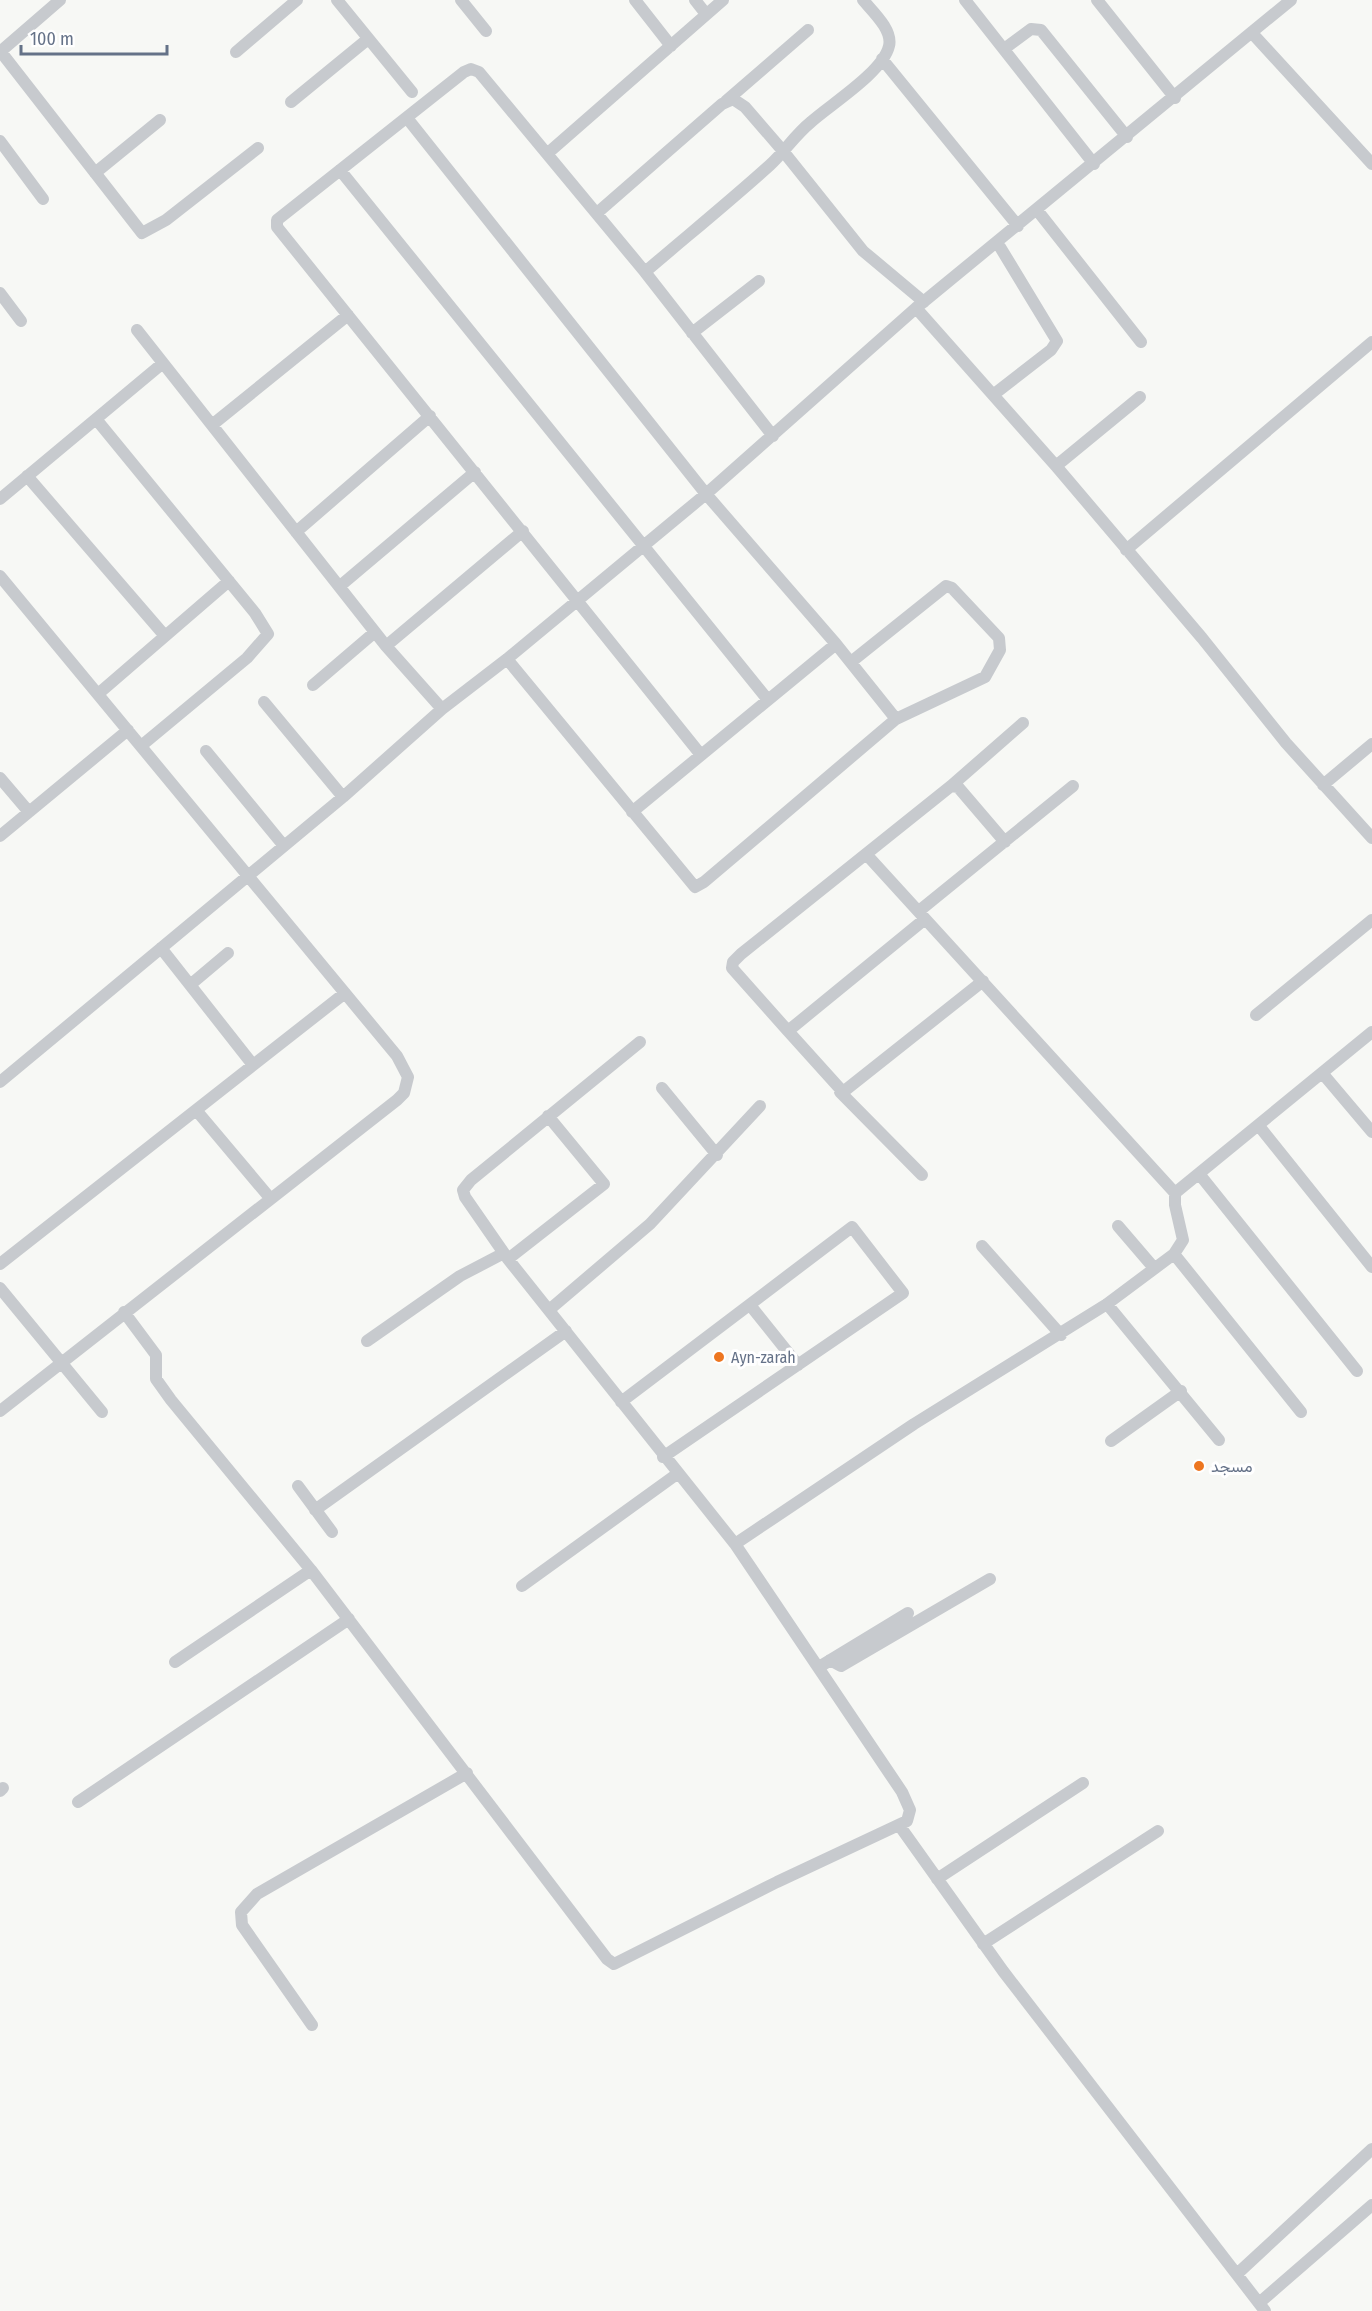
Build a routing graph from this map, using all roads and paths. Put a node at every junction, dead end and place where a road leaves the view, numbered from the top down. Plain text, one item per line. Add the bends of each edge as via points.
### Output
1 (60, 0) edge
2 (297, 0) edge
3 (337, 0) edge
4 (461, 0) edge
5 (635, 0) edge
6 (695, 0) edge
7 (723, 0) edge
8 (863, 0) edge
9 (965, 0) edge
10 (1097, 0) edge
11 (1291, 0) edge
12 (706, 14) junction
13 (808, 30) dead end
14 (486, 31) dead end
15 (1252, 33) junction
16 (369, 39) junction
17 (671, 45) junction
18 (1004, 50) junction
19 (0, 52) edge
20 (236, 52) dead end
21 (882, 59) junction
22 (412, 92) dead end
23 (1175, 98) junction
24 (726, 101) junction
25 (291, 102) dead end
26 (407, 118) junction
27 (160, 120) dead end
28 (1127, 137) junction
29 (0, 141) edge
30 (258, 148) dead end
31 (783, 151) junction
32 (548, 153) junction
33 (1094, 164) junction
34 (1372, 164) edge
35 (340, 170) junction
36 (95, 173) junction
37 (43, 199) dead end
38 (1037, 210) junction
39 (597, 213) junction
40 (1018, 226) junction
41 (997, 242) junction
42 (645, 272) junction
43 (759, 282) dead end
44 (0, 293) edge
45 (920, 305) junction
46 (348, 315) junction
47 (21, 321) dead end
48 (137, 330) dead end
49 (692, 333) junction
50 (1141, 342) dead end
51 (1372, 342) edge
52 (163, 363) junction
53 (993, 395) junction
54 (1140, 397) dead end
55 (430, 416) junction
56 (96, 419) junction
57 (212, 425) junction
58 (773, 435) junction
59 (1056, 466) junction
60 (475, 472) junction
61 (27, 476) junction
62 (706, 494) junction
63 (0, 499) edge
64 (523, 531) junction
65 (296, 532) junction
66 (642, 546) junction
67 (1126, 550) junction
68 (0, 576) edge
69 (229, 581) junction
70 (340, 586) junction
71 (575, 601) junction
72 (375, 632) junction
73 (165, 636) junction
74 (836, 644) junction
75 (386, 646) junction
76 (507, 659) junction
77 (851, 662) junction
78 (313, 685) dead end
79 (98, 694) junction
80 (768, 700) junction
81 (264, 702) dead end
82 (442, 709) junction
83 (896, 719) junction
84 (1023, 723) dead end
85 (128, 730) junction
86 (1372, 744) edge
87 (141, 746) junction
88 (206, 751) dead end
89 (701, 755) junction
90 (0, 778) edge
91 (1323, 785) junction
92 (951, 786) junction
93 (1073, 786) dead end
94 (343, 797) junction
95 (29, 812) junction
96 (632, 812) junction
97 (0, 836) edge
98 (1372, 838) edge
99 (1005, 842) junction
100 (284, 846) junction
101 (866, 854) junction
102 (248, 876) junction
103 (922, 915) junction
104 (1372, 920) edge
105 (161, 948) junction
106 (228, 953) dead end
107 (983, 981) junction
108 (190, 985) junction
109 (345, 993) junction
110 (1256, 1015) dead end
111 (788, 1031) junction
112 (1372, 1032) edge
113 (640, 1042) dead end
114 (253, 1065) junction
115 (1323, 1074) junction
116 (0, 1082) edge
117 (662, 1088) dead end
118 (840, 1092) junction
119 (760, 1106) dead end
120 (196, 1110) junction
121 (548, 1116) junction
122 (1259, 1126) junction
123 (1372, 1132) edge
124 (717, 1155) junction
125 (922, 1174) dead end
126 (1200, 1175) junction
127 (1175, 1193) junction
128 (270, 1198) junction
129 (1118, 1226) dead end
130 (982, 1246) dead end
131 (1174, 1254) junction
132 (506, 1256) junction
133 (0, 1264) edge
134 (1154, 1268) junction
135 (1372, 1268) edge
136 (1, 1291) edge
137 (1107, 1304) junction
138 (750, 1305) junction
139 (549, 1310) junction
140 (124, 1312) junction
141 (566, 1331) junction
142 (1061, 1335) junction
143 (367, 1341) dead end
144 (61, 1362) junction
145 (798, 1365) junction
146 (1357, 1371) dead end
147 (1181, 1391) junction
148 (621, 1402) junction
149 (0, 1411) edge
150 (102, 1412) dead end
151 (1301, 1412) dead end
152 (1219, 1440) dead end
153 (1111, 1441) dead end
154 (663, 1457) junction
155 (677, 1474) junction
156 (298, 1486) dead end
157 (315, 1509) junction
158 (332, 1532) dead end
159 (735, 1544) junction
160 (311, 1570) junction
161 (990, 1579) dead end
162 (522, 1586) dead end
163 (908, 1613) dead end
164 (349, 1619) junction
165 (830, 1660) junction
166 (175, 1662) dead end
167 (818, 1668) junction
168 (467, 1773) junction
169 (1083, 1783) dead end
170 (78, 1802) dead end
171 (899, 1825) junction
172 (1158, 1831) dead end
173 (937, 1879) junction
174 (983, 1944) junction
175 (312, 2025) dead end
176 (1372, 2149) edge
177 (1372, 2205) edge
178 (1237, 2274) junction
179 (1262, 2307) edge

1 - 19 street
2 - 20 street
3 - 16 street
4 - 14 street
5 - 17 street
6 - 12 street
7 - 12 street
8 - 21 street via 890,39
9 - 18 street
10 - 23 street
11 - 15 street
12 - 17 street
13 - 24 street
15 - 23 street
15 - 34 street
16 - 22 street
16 - 25 street
17 - 32 street
18 - 28 street via 1031,29 1041,30
18 - 33 street
19 - 36 street
21 - 31 street
21 - 40 street
23 - 28 street
24 - 31 street via 738,101
24 - 39 street
26 - 32 street via 471,69 479,72
26 - 35 street
26 - 62 street
27 - 36 street
28 - 33 street
29 - 37 street
30 - 36 street via 166,220 142,233
31 - 42 street
31 - 45 street via 863,251
32 - 39 street
33 - 38 street
35 - 46 street via 277,220 277,227
35 - 66 street
38 - 40 street
38 - 50 street
39 - 42 street
40 - 41 street
41 - 45 street
41 - 53 street via 1057,341 1051,350
42 - 49 street
43 - 49 street
44 - 47 street
45 - 53 street
45 - 58 street
46 - 55 street
46 - 57 street
48 - 52 street
49 - 58 street
51 - 67 street
52 - 56 street
52 - 57 street
53 - 59 street
54 - 59 street
55 - 60 street
55 - 65 street
56 - 61 street
56 - 69 street
57 - 65 street
58 - 62 street
59 - 67 street
60 - 64 street
60 - 70 street
61 - 63 street
61 - 73 street
62 - 66 street
62 - 74 street
64 - 71 street
64 - 75 street
65 - 70 street
66 - 71 street
66 - 80 street
67 - 91 street
68 - 79 street
69 - 73 street
69 - 87 street via 266,627 265,640
70 - 72 street
71 - 76 street
71 - 89 street
72 - 75 street
72 - 78 street
73 - 79 street
74 - 77 street
74 - 80 street
75 - 82 street
76 - 82 street
76 - 96 street
77 - 83 street
77 - 83 street via 946,586 999,638 999,651 985,677
79 - 85 street
80 - 89 street
81 - 94 street
82 - 94 street
83 - 96 street via 699,886 692,885
84 - 92 street
85 - 87 street
85 - 95 street
86 - 91 street
87 - 102 street
88 - 100 street
89 - 96 street
90 - 95 street
91 - 98 street
92 - 99 street via 958,787
92 - 101 street
93 - 99 street
94 - 100 street
95 - 97 street
99 - 103 street
100 - 102 street
101 - 103 street
101 - 111 street via 733,962 734,972
102 - 105 street
102 - 109 street
103 - 107 street
103 - 111 street
104 - 110 street
105 - 108 street
105 - 116 street
106 - 108 street
107 - 118 street via 851,1088
107 - 127 street
108 - 114 street
109 - 114 street
109 - 128 street via 405,1067 408,1085 397,1100
111 - 118 street
112 - 115 street
113 - 121 street
114 - 120 street
115 - 122 street
115 - 123 street
117 - 124 street
118 - 125 street
119 - 124 street
120 - 128 street
120 - 133 street
121 - 132 street via 463,1190
121 - 132 street via 604,1184
122 - 126 street
122 - 135 street
124 - 139 street via 650,1224
126 - 127 street
126 - 146 street
127 - 131 street via 1183,1240
128 - 140 street
129 - 134 street
130 - 142 street
131 - 134 street
131 - 151 street
132 - 139 street
132 - 143 street via 460,1276
134 - 137 street
136 - 144 street
137 - 142 street
137 - 147 street
138 - 145 street
138 - 145 street via 852,1227 903,1293
138 - 148 street
139 - 141 street
140 - 144 street
140 - 160 street via 156,1355 156,1379 171,1400
141 - 148 street
141 - 157 street
142 - 159 street via 924,1417
144 - 149 street
144 - 150 street
145 - 154 street
147 - 152 street
147 - 153 street
148 - 154 street
154 - 155 street
155 - 159 street
155 - 162 street
156 - 157 street
157 - 158 street
159 - 167 street
160 - 164 street
160 - 166 street
161 - 165 street via 848,1663 841,1666
163 - 165 street
164 - 168 street
164 - 170 street
165 - 167 street
167 - 171 street via 908,1802 910,1817
168 - 171 street via 614,1964
168 - 175 street via 285,1877 244,1906 242,1925
169 - 173 street
171 - 173 street
172 - 174 street
173 - 174 street
174 - 178 street
176 - 178 street
177 - 179 street
178 - 179 street

